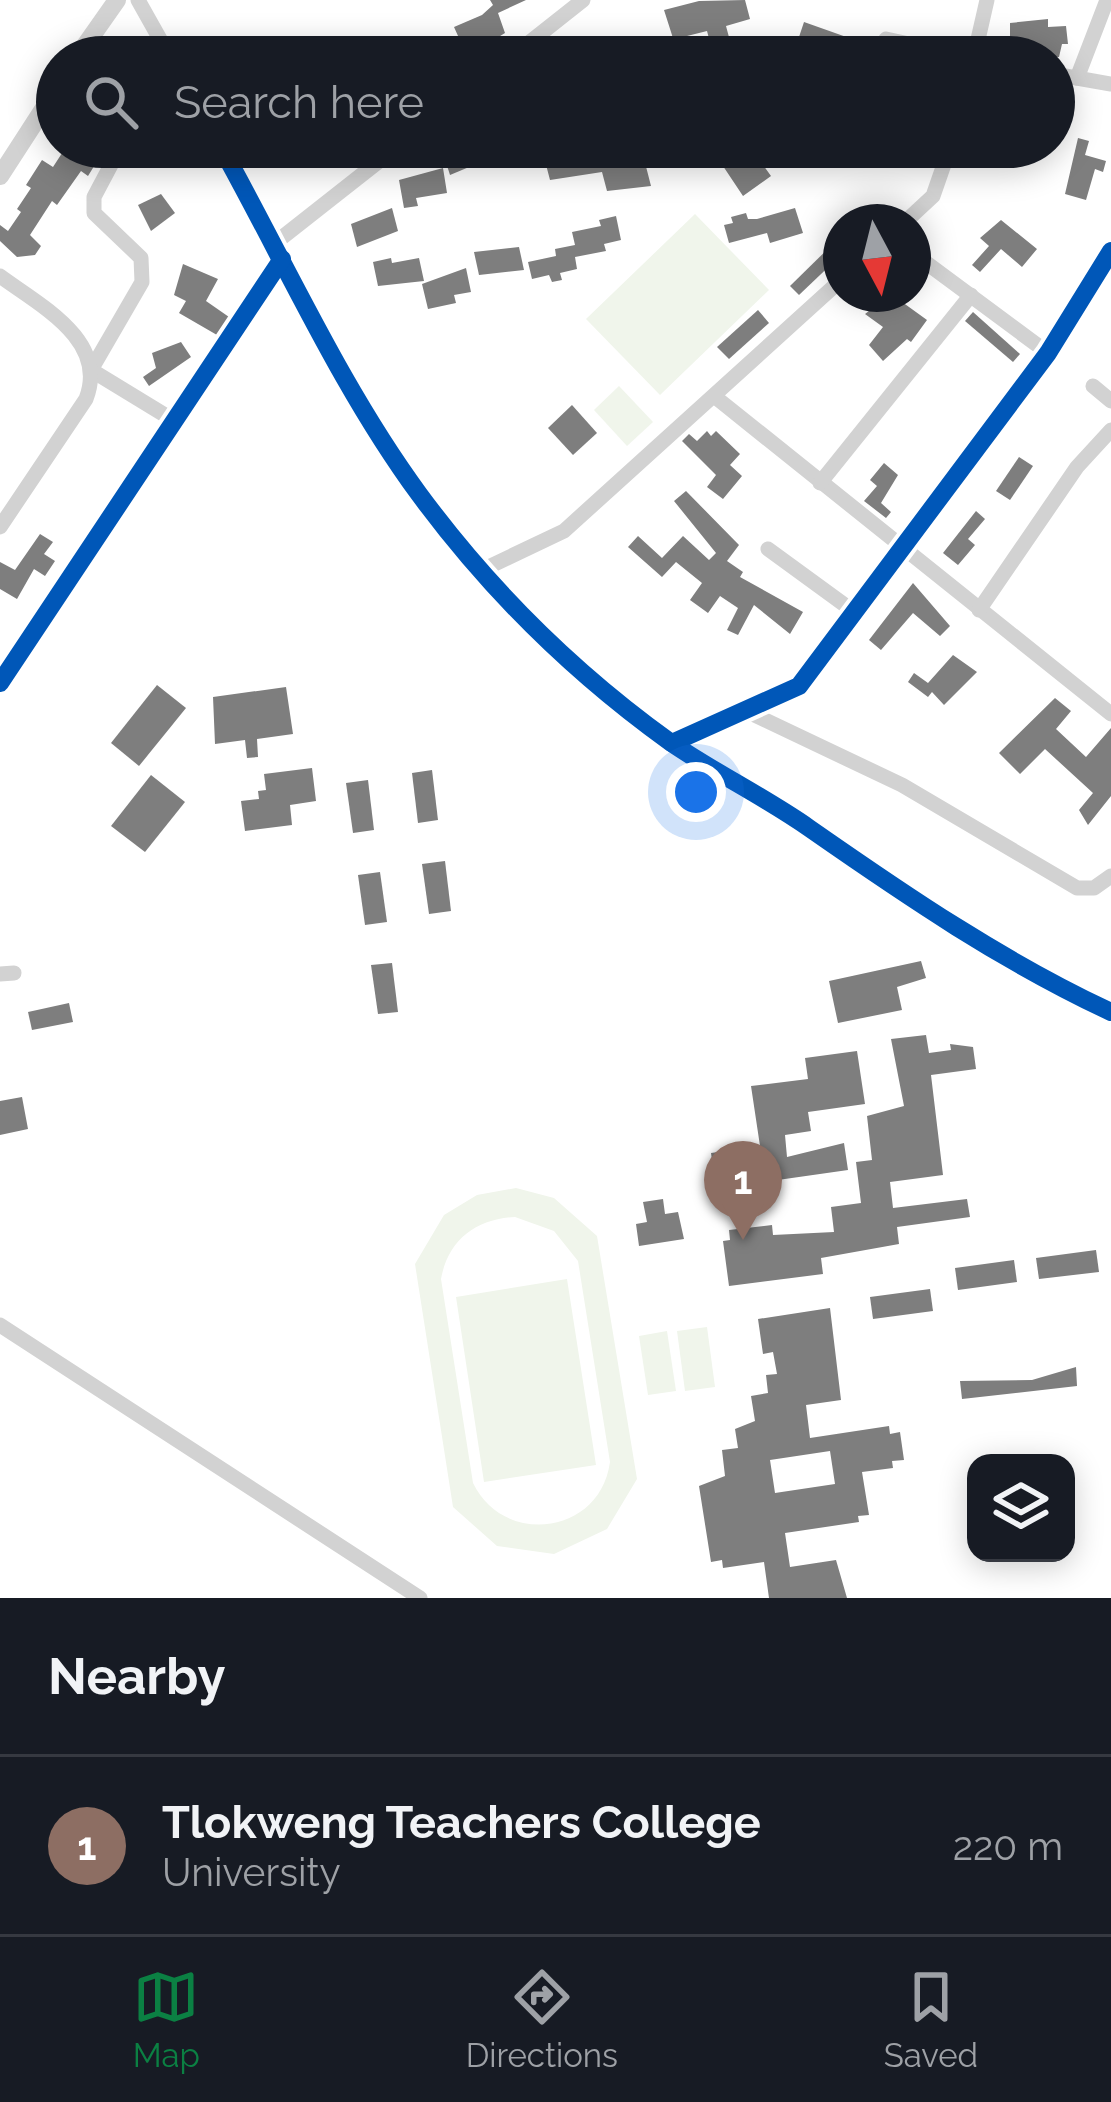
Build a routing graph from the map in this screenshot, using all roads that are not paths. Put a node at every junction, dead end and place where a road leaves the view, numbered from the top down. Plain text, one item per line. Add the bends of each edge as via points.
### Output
1 (117, 0) edge
2 (138, 0) edge
3 (583, 0) edge
4 (987, 0) edge
5 (1107, 0) edge
6 (91, 36) edge
7 (158, 36) edge
8 (538, 36) edge
9 (978, 36) edge
10 (1077, 78) joint
11 (1111, 84) edge
12 (36, 120) edge
13 (109, 168) edge
14 (233, 168) edge
15 (373, 168) edge
16 (943, 168) edge
17 (0, 176) edge
18 (924, 204) edge
19 (279, 251) junction
20 (1111, 251) edge
21 (931, 267) edge
22 (0, 276) edge
23 (823, 296) edge
24 (970, 296) junction
25 (1048, 352) junction
26 (91, 370) junction
27 (1093, 386) dead end
28 (714, 396) junction
29 (1111, 401) edge
30 (173, 420) junction
31 (1111, 430) edge
32 (820, 483) junction
33 (0, 527) edge
34 (768, 548) dead end
35 (901, 548) junction
36 (480, 571) junction
37 (979, 610) junction
38 (853, 611) junction
39 (0, 683) edge
40 (744, 710) junction
41 (1111, 714) edge
42 (672, 743) junction
43 (1111, 876) edge
44 (1111, 1012) edge
45 (0, 1325) edge
46 (420, 1598) edge

1 - 6 street
2 - 7 street
3 - 8 street
4 - 9 street
5 - 10 street
10 - 11 street
12 - 17 street
13 - 26 street via 94,213 141,258 142,282
14 - 19 street
15 - 19 street
16 - 18 street
19 - 30 street
19 - 36 street via 416,489
20 - 25 street
21 - 24 street
22 - 26 street via 72,330
23 - 28 street
24 - 25 street
24 - 32 street
25 - 35 street
26 - 30 street
26 - 33 street via 86,399
27 - 29 street
28 - 32 street
28 - 36 street via 564,531
30 - 39 street
31 - 37 street
32 - 35 street
34 - 38 street
35 - 37 street
35 - 38 street
36 - 42 street
37 - 41 street
38 - 40 street via 799,686
40 - 42 street
40 - 43 street via 902,785 1077,888
42 - 44 street via 921,910
45 - 46 street

